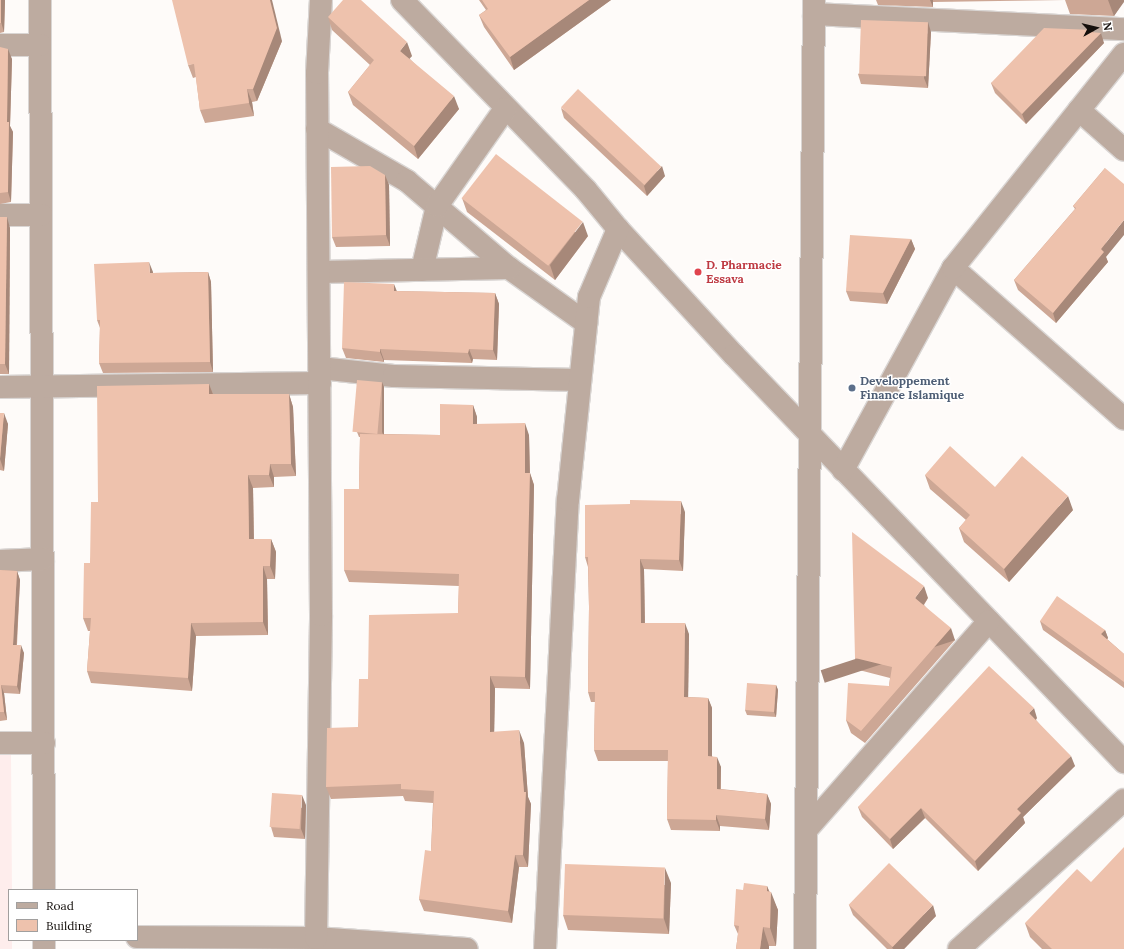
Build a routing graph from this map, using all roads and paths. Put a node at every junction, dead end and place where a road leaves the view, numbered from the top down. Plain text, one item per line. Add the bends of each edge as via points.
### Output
1 (40, 0) edge
2 (321, 0) edge
3 (402, 0) edge
4 (814, 7) edge
5 (1124, 28) edge
6 (0, 46) edge
7 (40, 46) junction
8 (1124, 54) edge
9 (505, 109) junction
10 (1078, 110) junction
11 (317, 129) junction
12 (1124, 150) edge
13 (437, 206) junction
14 (0, 215) edge
15 (41, 215) junction
16 (618, 229) junction
17 (509, 268) junction
18 (954, 268) junction
19 (422, 270) junction
20 (319, 272) junction
21 (586, 324) junction
22 (320, 375) junction
23 (580, 380) junction
24 (42, 385) junction
25 (0, 387) edge
26 (1124, 419) edge
27 (809, 433) junction
28 (843, 470) junction
29 (43, 559) junction
30 (0, 561) edge
31 (989, 621) junction
32 (0, 743) edge
33 (44, 744) junction
34 (1124, 762) edge
35 (1124, 800) edge
36 (807, 829) junction
37 (44, 889) edge
38 (138, 937) edge
39 (316, 938) junction
40 (970, 945) edge
41 (467, 949) edge
42 (545, 949) edge
43 (805, 949) edge

1 - 7 street
2 - 11 street
3 - 9 street
4 - 5 street
4 - 27 street
6 - 7 street
7 - 15 street
8 - 10 street
9 - 13 street
9 - 16 street via 586,190
10 - 12 street
10 - 18 street
11 - 13 street via 407,181
11 - 20 street
13 - 17 street
13 - 19 street
14 - 15 street
15 - 24 street
16 - 21 street via 589,297
16 - 27 street
17 - 19 street
17 - 21 street
18 - 26 street
18 - 28 street
19 - 20 street
20 - 22 street
21 - 23 street
22 - 23 street
22 - 24 street
22 - 39 street via 321,615
23 - 42 street via 568,500
24 - 25 street
24 - 29 street
27 - 28 street
27 - 36 street
28 - 31 street
29 - 30 street
29 - 33 street
31 - 34 street
31 - 36 street
32 - 33 street
33 - 37 street
35 - 40 street
36 - 43 street
38 - 39 street
39 - 41 street

